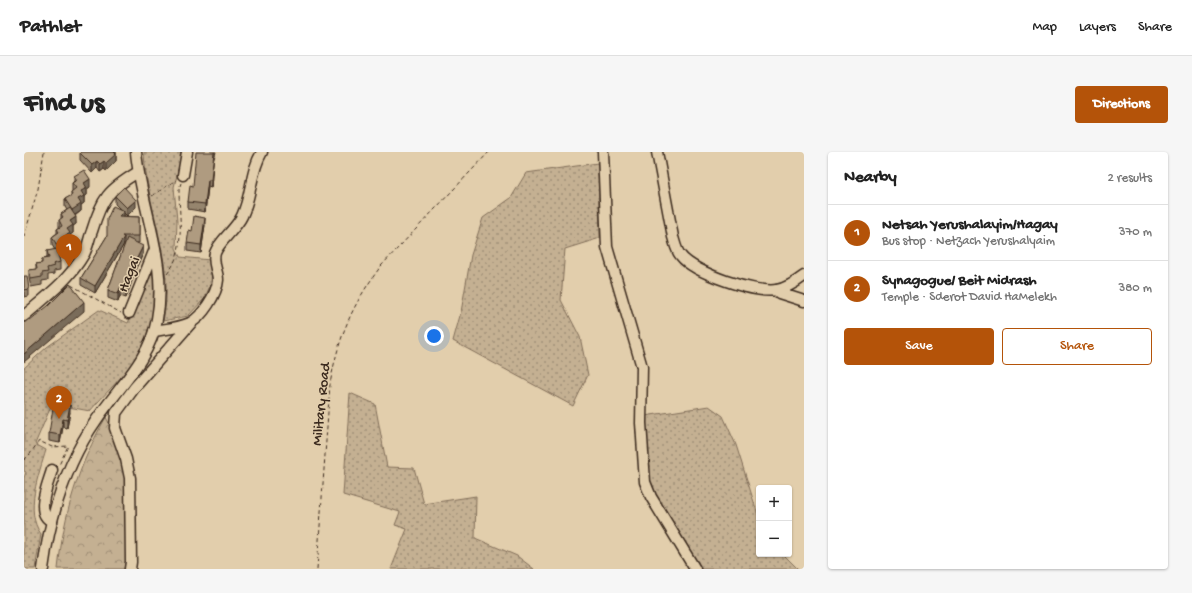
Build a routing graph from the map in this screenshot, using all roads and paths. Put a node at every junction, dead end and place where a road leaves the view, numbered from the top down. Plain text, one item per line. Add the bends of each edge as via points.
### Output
1 (44, 152) edge
2 (136, 152) edge
3 (187, 152) edge
4 (262, 152) edge
5 (489, 152) edge
6 (603, 152) edge
7 (657, 152) edge
8 (138, 172) junction
9 (183, 175) junction
10 (143, 201) junction
11 (24, 237) edge
12 (155, 247) junction
13 (804, 276) edge
14 (64, 281) junction
15 (160, 282) junction
16 (777, 290) junction
17 (804, 301) edge
18 (129, 313) joint
19 (24, 316) edge
20 (192, 322) junction
21 (154, 331) junction
22 (24, 460) edge
23 (52, 470) joint
24 (52, 521) junction
25 (43, 569) edge
26 (130, 569) edge
27 (317, 569) edge
28 (695, 569) edge

1 - 11 path via 38,189
2 - 8 street
3 - 9 street
4 - 20 street via 250,182 248,200 242,217 216,251 214,260 218,280 215,292 208,306
5 - 27 path, Military Road via 382,266 348,319 335,356 330,384
6 - 28 street via 607,247 642,367 641,423 645,482 651,497
7 - 16 street via 673,237 681,257 719,279
8 - 10 street
8 - 14 street via 117,184 102,202 84,253
9 - 10 path
9 - 15 path via 179,189 180,247 176,261
10 - 12 street
12 - 15 street
12 - 18 street, Hagai
13 - 16 street
14 - 18 path via 122,313
14 - 19 street
15 - 21 street via 159,311
16 - 17 street via 779,293
20 - 21 street
20 - 26 street via 135,387 116,413 115,428 130,478
21 - 24 street via 140,361 96,420 80,447 60,492
22 - 23 path via 39,441 52,447 68,446 63,458
23 - 24 street via 45,491 44,514
24 - 25 street

